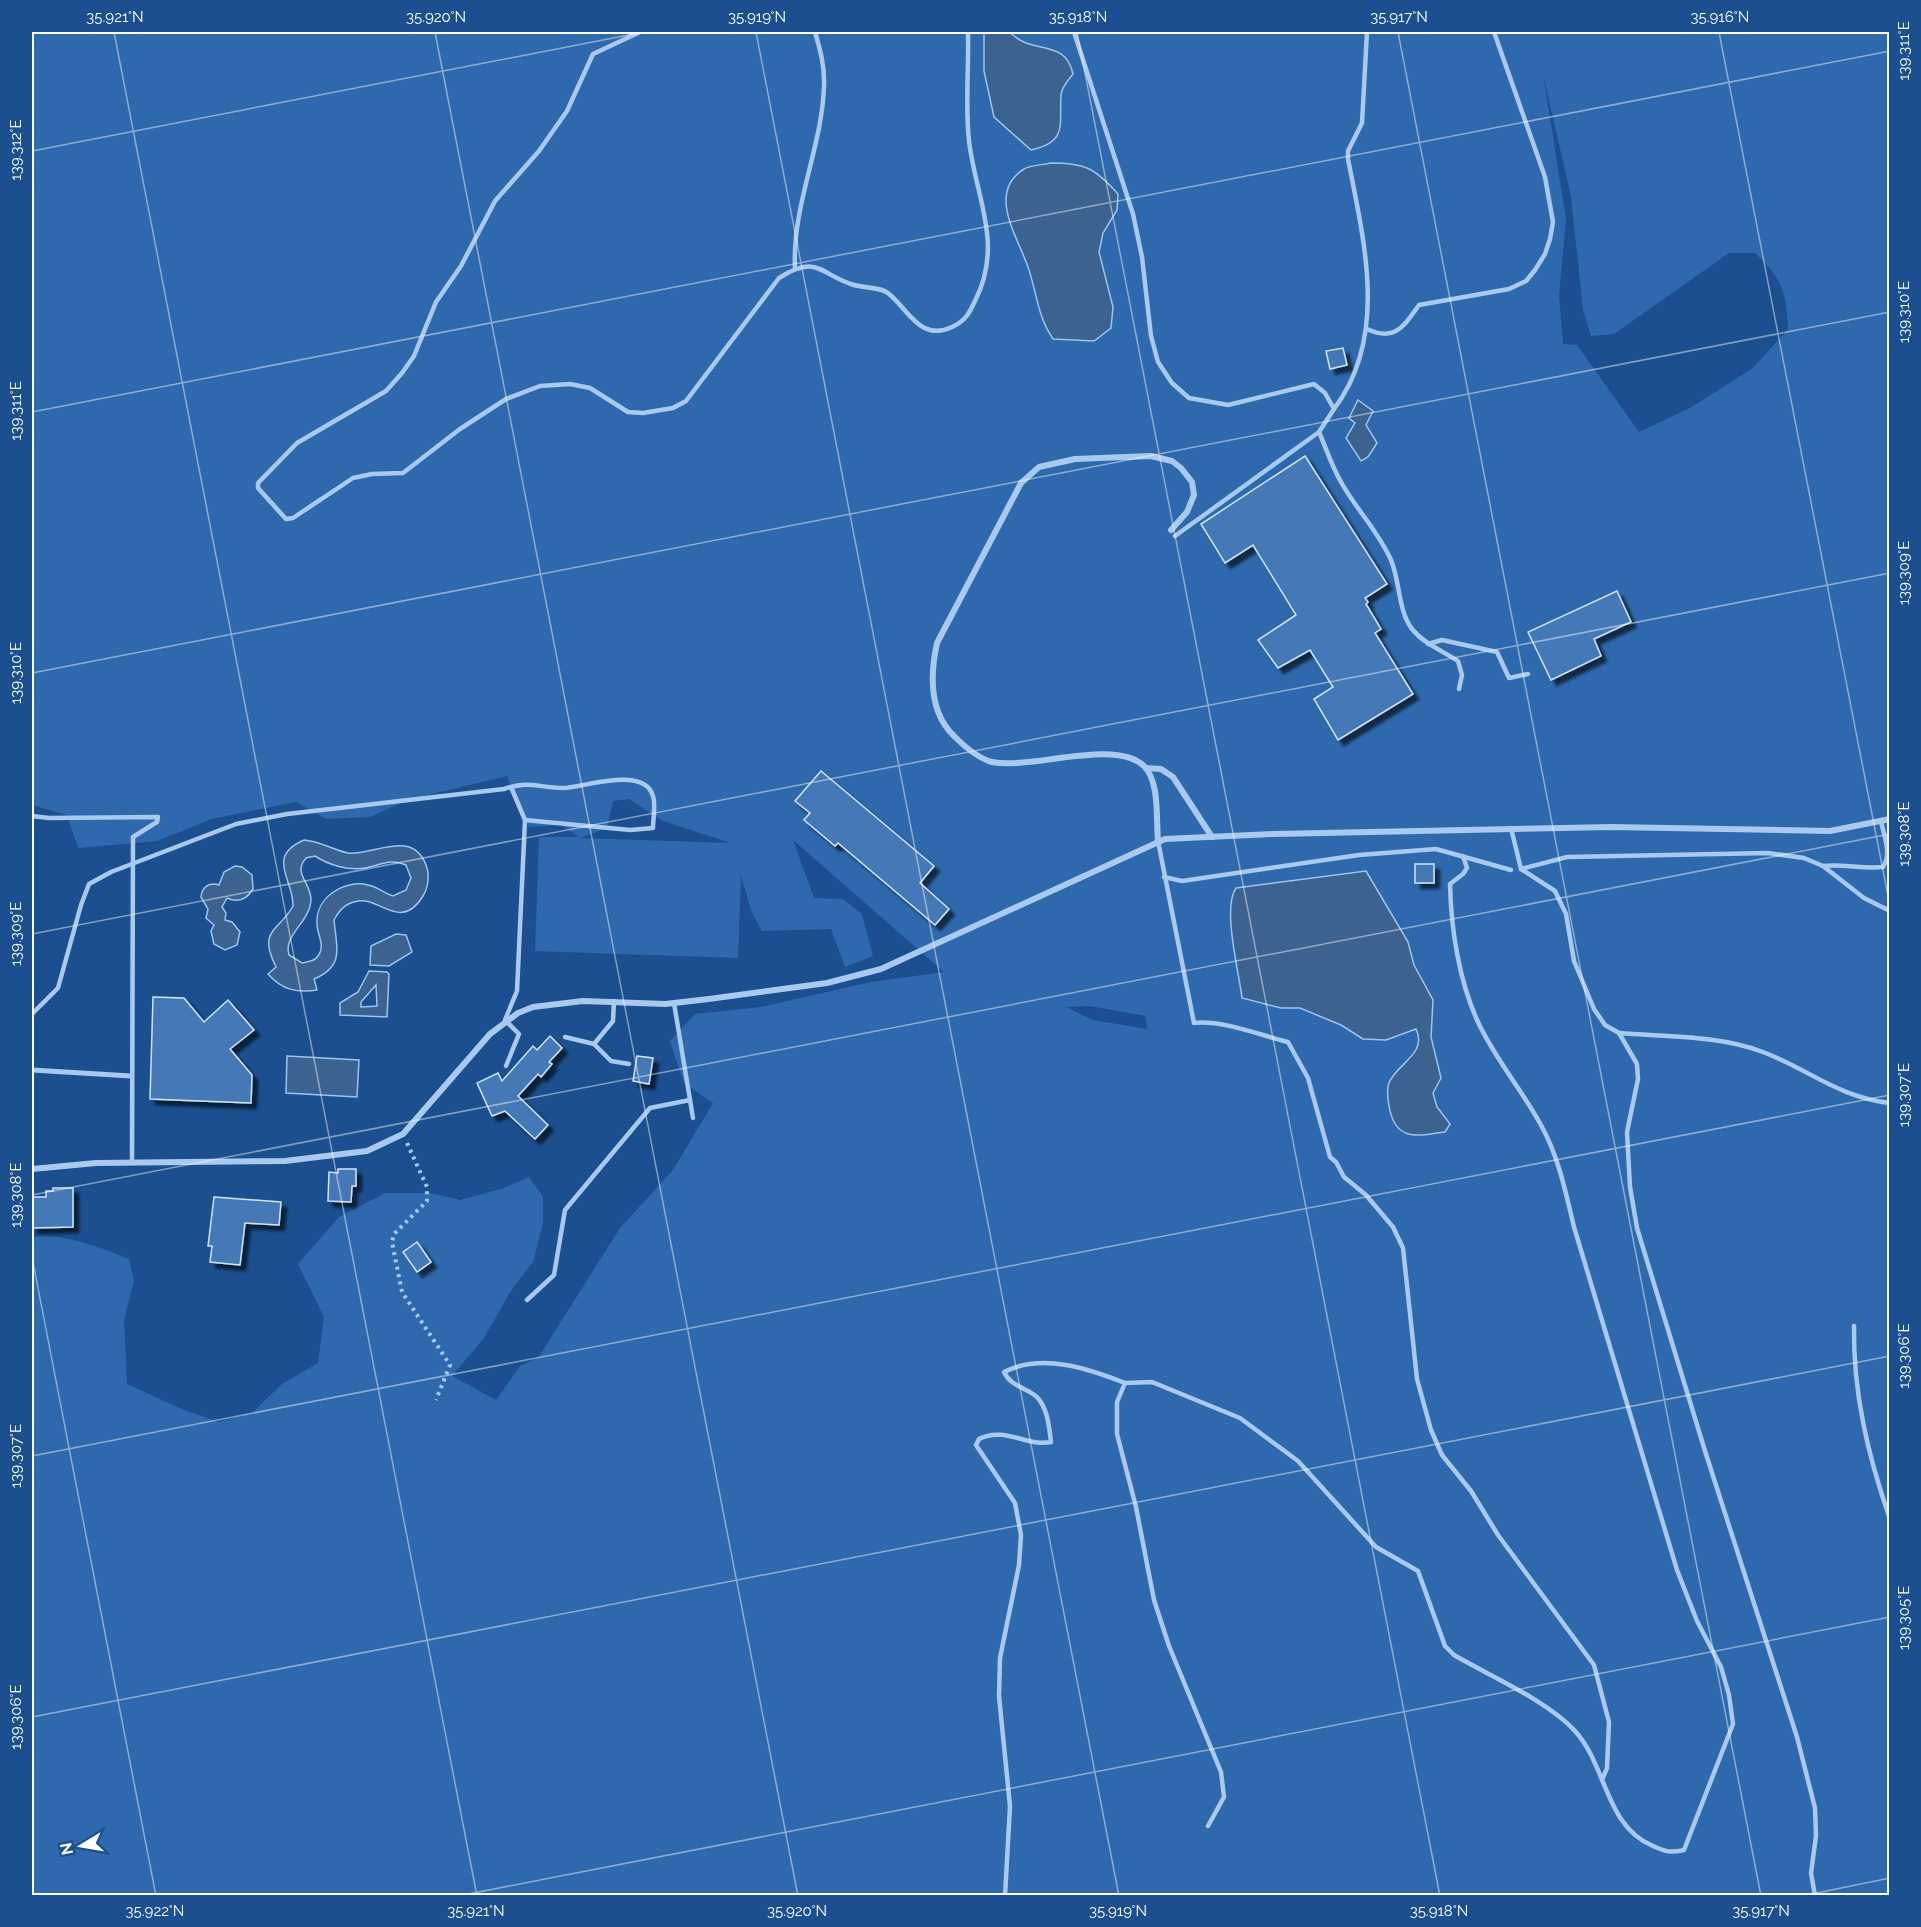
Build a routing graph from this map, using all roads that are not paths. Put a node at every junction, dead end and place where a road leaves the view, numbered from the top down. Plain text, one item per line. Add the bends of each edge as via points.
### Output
1 (640, 32) edge
2 (815, 32) edge
3 (968, 32) edge
4 (1074, 32) edge
5 (1367, 32) edge
6 (1494, 32) edge
7 (795, 268) junction
8 (1367, 329) junction
9 (1334, 409) junction
10 (1319, 432) junction
11 (1171, 530) dead end
12 (1175, 536) dead end
13 (1428, 644) junction
14 (1527, 674) dead end
15 (1459, 689) dead end
16 (1146, 768) junction
17 (511, 787) junction
18 (32, 816) edge
19 (1890, 819) edge
20 (525, 820) junction
21 (1881, 821) junction
22 (1511, 828) junction
23 (1212, 837) junction
24 (1158, 841) junction
25 (1463, 856) junction
26 (132, 864) junction
27 (1823, 866) junction
28 (1521, 869) junction
29 (1511, 870) dead end
30 (1164, 877) junction
31 (1890, 911) edge
32 (614, 1001) junction
33 (674, 1003) junction
34 (32, 1014) edge
35 (505, 1020) junction
36 (1619, 1033) junction
37 (566, 1038) dead end
38 (594, 1044) junction
39 (629, 1064) dead end
40 (506, 1066) dead end
41 (32, 1070) edge
42 (131, 1076) junction
43 (690, 1100) junction
44 (1890, 1103) edge
45 (693, 1118) dead end
46 (132, 1163) junction
47 (32, 1168) edge
48 (527, 1300) dead end
49 (1854, 1326) dead end
50 (1125, 1383) junction
51 (1890, 1519) edge
52 (1602, 1780) junction
53 (1208, 1826) dead end
54 (1005, 1896) edge
55 (1815, 1896) edge

1 - 7 lane via 593,54 567,111 539,151 495,201 466,258 436,302 414,356 402,373 386,391 297,442 258,483 258,488 286,519 293,518 353,478 403,473 490,409 540,386 570,384 590,388 628,412 673,408 686,401 779,278
2 - 7 lane via 822,55 824,85 799,208
3 - 7 lane via 969,141 990,243 987,272 967,318 949,329 926,329 914,323 888,292 848,283 827,270
4 - 9 lane via 1133,214 1151,336 1158,362 1172,383 1189,398 1228,405 1314,384
5 - 8 lane via 1362,123 1348,159 1364,241
6 - 8 lane via 1549,195 1553,222 1545,254 1526,280 1509,289 1419,305 1390,335 1381,336
8 - 9 lane via 1362,355
9 - 10 lane
10 - 12 lane
10 - 13 lane via 1341,482 1376,531 1391,560 1406,618
11 - 16 street via 1187,512 1194,495 1192,482 1172,461 1151,456 1075,459 1039,467 1021,483 937,643 932,664 937,710 949,732 969,751 991,762 1108,755 1133,758
13 - 14 lane via 1442,640 1497,652 1509,678
13 - 15 lane via 1458,661 1462,675
16 - 23 street via 1161,769 1173,777
16 - 24 street via 1154,787
17 - 20 lane
17 - 20 lane via 521,783 562,788 615,780 637,782 653,795 653,828 630,830
17 - 26 lane via 287,814 236,824
18 - 26 lane via 158,818 134,837
19 - 21 street
20 - 35 lane via 517,991
21 - 22 street via 1830,831
21 - 27 lane via 1888,850 1882,867
22 - 23 street
22 - 28 lane
23 - 24 street
24 - 30 lane
24 - 33 street via 881,969 827,983
25 - 29 lane
25 - 30 lane via 1436,849 1403,851 1182,881
25 - 52 lane via 1467,868 1449,884 1467,992 1478,1023 1544,1129 1677,1570 1729,1695 1733,1724 1684,1850 1670,1853 1646,1843 1624,1825
26 - 34 lane via 89,884 58,988
26 - 42 lane
27 - 28 lane via 1804,858 1768,853 1567,857
27 - 31 lane via 1864,898
28 - 36 lane via 1555,891 1566,914 1574,961 1594,1009 1605,1025
30 - 52 lane via 1194,1023 1224,1024 1288,1042 1308,1078 1330,1157 1393,1227 1403,1248 1418,1380 1431,1430 1442,1455 1594,1665 1609,1722 1607,1768
32 - 33 street
32 - 35 street via 532,1007
32 - 38 lane via 613,1022
33 - 43 lane
35 - 40 lane via 519,1034
35 - 46 street via 403,1134 383,1144 348,1155 285,1161
36 - 44 lane via 1726,1041 1802,1068 1833,1088 1863,1100
36 - 55 lane via 1637,1064 1638,1079 1626,1132 1637,1228 1797,1737 1815,1808 1811,1874
37 - 38 lane
38 - 39 lane via 611,1061
41 - 42 street
42 - 46 lane
43 - 45 lane
43 - 48 lane via 650,1108 565,1210 554,1275
46 - 47 street
49 - 51 lane via 1853,1358 1860,1411 1872,1467
50 - 52 lane via 1152,1382 1240,1418 1298,1461 1377,1547 1418,1571 1445,1646 1454,1655 1555,1713 1576,1732
50 - 53 lane via 1117,1402 1117,1434 1154,1600 1168,1646 1221,1772 1224,1797
50 - 54 lane via 1064,1364 1012,1368 1004,1372 1006,1378 1037,1397 1047,1416 1051,1442 997,1434 979,1438 976,1445 1015,1503 1021,1535 1019,1565 1000,1658 999,1696 1010,1806

